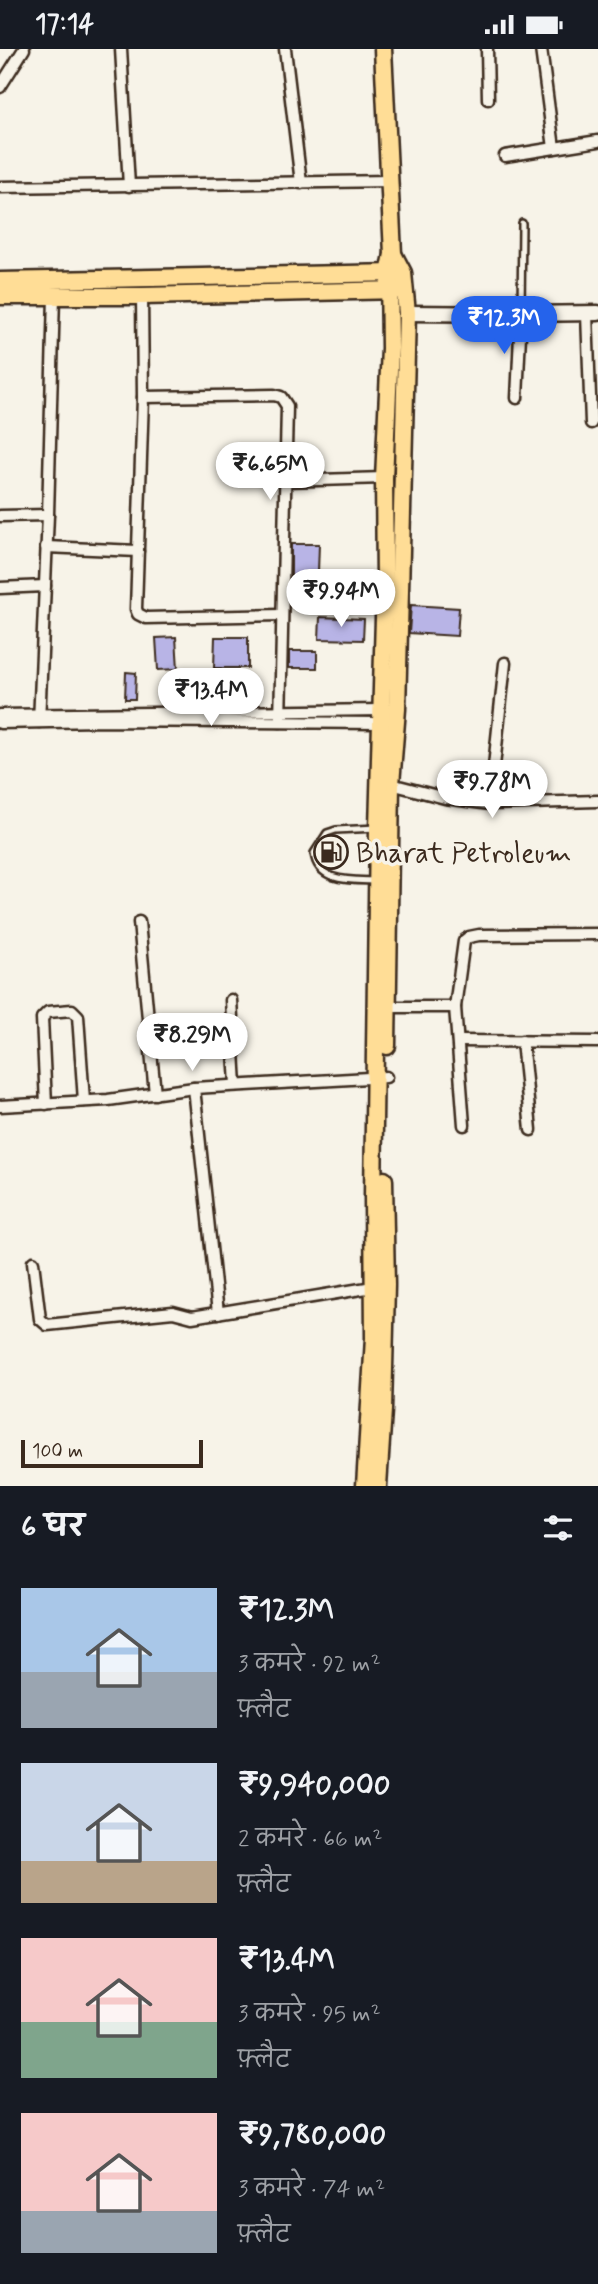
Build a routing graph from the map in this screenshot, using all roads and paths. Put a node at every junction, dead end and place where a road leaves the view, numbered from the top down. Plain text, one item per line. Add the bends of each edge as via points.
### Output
1 (24, 49) edge
2 (121, 49) edge
3 (285, 49) edge
4 (383, 49) edge
5 (487, 49) edge
6 (541, 49) edge
7 (0, 87) edge
8 (488, 99) dead end
9 (598, 141) edge
10 (554, 148) junction
11 (505, 156) dead end
12 (390, 181) junction
13 (300, 183) junction
14 (0, 187) edge
15 (129, 187) junction
16 (522, 223) dead end
17 (0, 281) edge
18 (397, 281) junction
19 (0, 296) edge
20 (54, 296) junction
21 (142, 296) junction
22 (407, 313) junction
23 (592, 313) edge
24 (521, 314) junction
25 (398, 349) junction
26 (143, 397) junction
27 (517, 398) dead end
28 (591, 423) dead end
29 (384, 478) junction
30 (286, 481) junction
31 (48, 515) junction
32 (0, 516) edge
33 (46, 547) junction
34 (138, 551) junction
35 (45, 586) junction
36 (0, 588) edge
37 (281, 615) junction
38 (505, 663) dead end
39 (0, 715) edge
40 (382, 716) junction
41 (280, 717) junction
42 (39, 718) junction
43 (0, 723) edge
44 (391, 784) junction
45 (598, 801) edge
46 (490, 804) junction
47 (384, 828) junction
48 (384, 881) junction
49 (139, 922) dead end
50 (598, 934) edge
51 (232, 1000) dead end
52 (388, 1007) junction
53 (455, 1007) junction
54 (458, 1041) junction
55 (522, 1041) junction
56 (597, 1045) edge
57 (381, 1077) junction
58 (236, 1085) junction
59 (194, 1088) junction
60 (155, 1094) junction
61 (84, 1101) junction
62 (46, 1104) junction
63 (0, 1106) edge
64 (464, 1125) dead end
65 (531, 1130) dead end
66 (33, 1262) dead end
67 (380, 1286) junction
68 (218, 1313) junction
69 (365, 1486) edge
70 (377, 1486) edge

1 - 7 street
2 - 15 street
3 - 13 street
4 - 12 main road
5 - 8 street
6 - 10 street
9 - 10 street
10 - 11 street
12 - 13 street
12 - 18 main road
13 - 15 street
14 - 15 street
16 - 24 lane
17 - 18 main road
18 - 21 main road
18 - 22 main road
18 - 25 main road
19 - 20 main road
20 - 21 main road
20 - 31 street
21 - 26 street
22 - 24 main road
22 - 25 main road
23 - 24 main road
23 - 28 street
24 - 27 street
25 - 29 main road
25 - 44 main road via 397,709
26 - 30 street via 281,397 286,406
26 - 34 street
29 - 30 street
29 - 40 main road
30 - 37 street
31 - 32 street
31 - 33 street
33 - 34 street
33 - 35 street
34 - 37 street via 136,609 141,617
35 - 36 street
35 - 42 street
37 - 41 street
38 - 46 street
39 - 42 street
40 - 41 street
40 - 47 main road
41 - 42 street
42 - 43 street
44 - 46 street
44 - 47 main road
45 - 46 street
47 - 48 main road
47 - 48 lane via 327,833 314,853 323,872 341,880
48 - 52 main road
48 - 57 main road
49 - 60 street
50 - 53 street via 468,937
51 - 58 street
52 - 53 street
52 - 57 main road
53 - 54 street
54 - 55 street
54 - 64 street
55 - 56 street
55 - 65 street
57 - 58 street
57 - 67 main road via 384,1184
58 - 59 street
59 - 60 street
59 - 68 street
60 - 61 street
61 - 62 street
61 - 62 street via 78,1016 72,1010 48,1012 42,1018
62 - 63 street
66 - 68 street via 40,1319 47,1325 173,1312 192,1317
67 - 68 street
67 - 69 main road
67 - 70 main road via 383,1410

